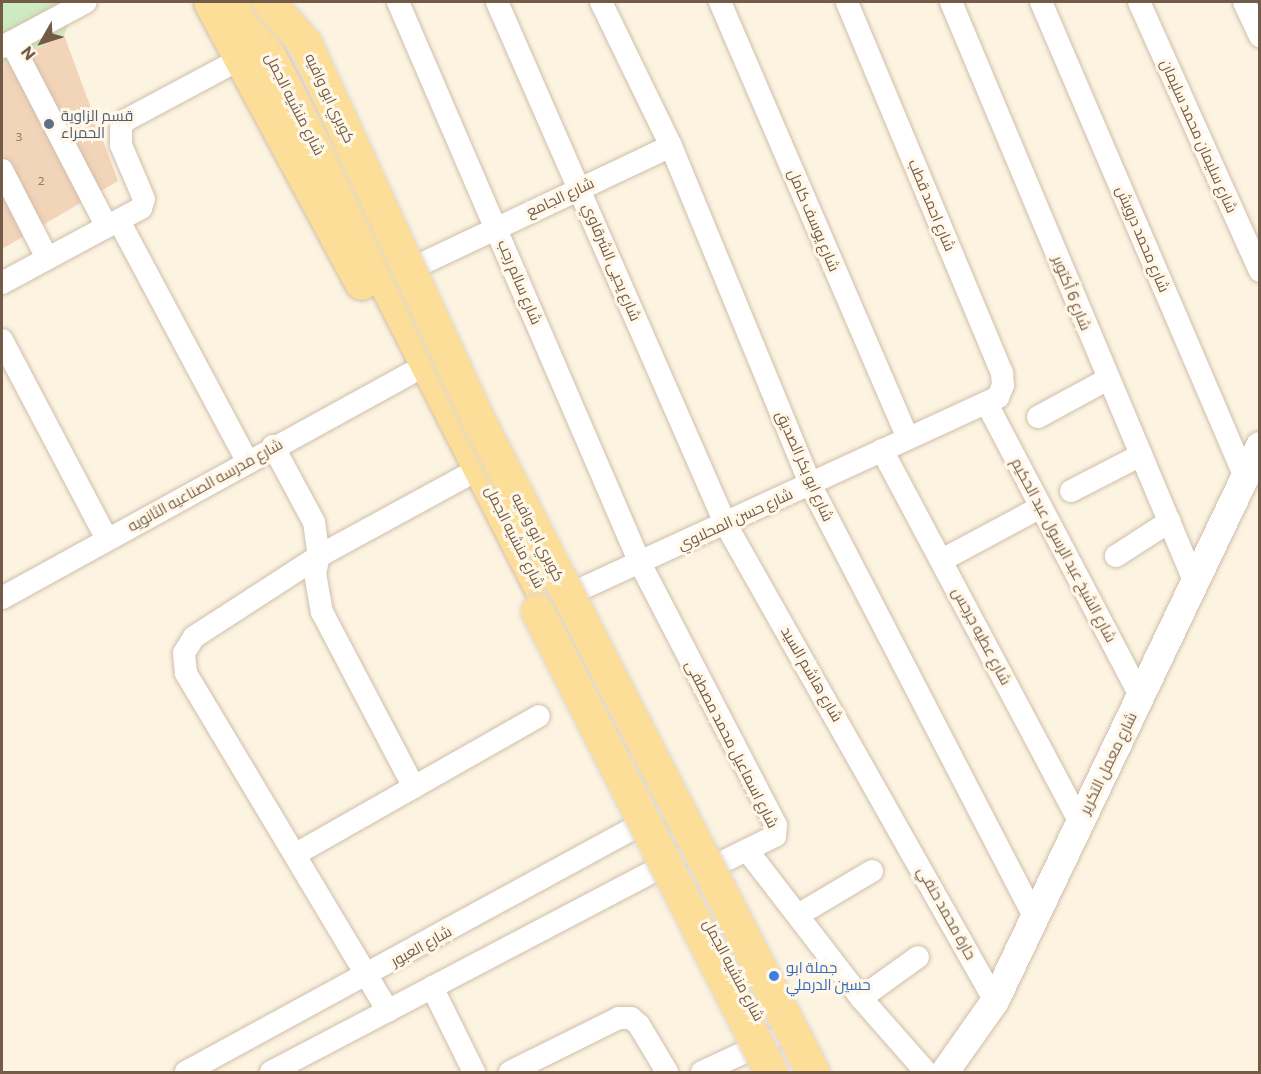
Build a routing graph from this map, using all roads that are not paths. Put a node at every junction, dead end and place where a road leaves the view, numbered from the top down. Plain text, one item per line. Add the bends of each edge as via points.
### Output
1 (86, 2) edge
2 (210, 2) edge
3 (260, 2) edge
4 (398, 2) edge
5 (497, 2) edge
6 (601, 2) edge
7 (720, 2) edge
8 (847, 2) edge
9 (951, 2) edge
10 (1041, 2) edge
11 (1138, 2) edge
12 (1244, 2) edge
13 (1260, 36) edge
14 (6, 44) edge
15 (242, 58) junction
16 (671, 146) junction
17 (2, 170) edge
18 (580, 188) junction
19 (113, 224) junction
20 (496, 226) junction
21 (47, 258) junction
22 (1260, 271) edge
23 (385, 280) junction
24 (2, 283) edge
25 (2, 340) edge
26 (410, 374) junction
27 (1108, 379) junction
28 (987, 404) junction
29 (1038, 417) dead end
30 (908, 438) junction
31 (273, 447) junction
32 (1260, 447) edge
33 (882, 450) junction
34 (1141, 455) junction
35 (247, 461) junction
36 (464, 477) junction
37 (1245, 477) junction
38 (810, 484) junction
39 (1071, 491) dead end
40 (1041, 507) junction
41 (1170, 521) junction
42 (725, 523) junction
43 (107, 539) junction
44 (1116, 555) dead end
45 (319, 556) junction
46 (942, 560) junction
47 (640, 563) junction
48 (1195, 583) junction
49 (2, 598) edge
50 (543, 607) junction
51 (1140, 696) junction
52 (539, 716) dead end
53 (414, 788) junction
54 (654, 817) junction
55 (1080, 823) junction
56 (898, 825) joint
57 (747, 850) junction
58 (296, 854) junction
59 (681, 870) junction
60 (872, 871) dead end
61 (798, 915) junction
62 (1035, 918) junction
63 (918, 957) dead end
64 (367, 976) junction
65 (432, 987) junction
66 (861, 998) junction
67 (995, 1001) junction
68 (388, 1011) junction
69 (772, 1040) junction
70 (281, 1070) edge
71 (186, 1072) edge
72 (474, 1072) edge
73 (510, 1072) edge
74 (667, 1072) edge
75 (702, 1072) edge
76 (771, 1072) edge
77 (787, 1072) edge
78 (813, 1072) edge
79 (926, 1072) edge
80 (945, 1072) edge

1 - 14 street
2 - 15 main road, شارع منشيه الجمل
3 - 23 main road, شارع منشيه الجمل
3 - 78 main road, كوبري ابو وافيه, bridge via 306,43 479,421
4 - 20 street, شارع سالم رجب
5 - 18 street, شارع يحيى الشرقاوي
6 - 16 street, شارع ابو بكر الصديق
7 - 30 street, شارع يوسف كامل
8 - 28 street, شارع احمد قطب via 1002,373 998,397
9 - 27 street, شارع 6 أكتوبر
10 - 37 street, شارع محمد درويش
11 - 22 street, شارع سليمان محمد سليمان
12 - 13 street
14 - 19 street
15 - 19 street via 126,120 121,127 121,145 144,199 141,208
15 - 26 main road, شارع منشيه الجمل
16 - 18 street, شارع الجامع
16 - 38 street, شارع ابو بكر الصديق
17 - 21 street
18 - 20 street, شارع الجامع
18 - 42 street, شارع يحيى الشرقاوي
19 - 21 street
19 - 35 street
20 - 23 street, شارع الجامع
20 - 47 street, شارع سالم رجب
21 - 24 street
23 - 50 main road, شارع منشيه الجمل
25 - 43 street
26 - 31 street, شارع مدرسه الصناعيه الثانويه
26 - 36 main road, شارع منشيه الجمل
27 - 29 street
27 - 34 street, شارع 6 أكتوبر
28 - 30 street, شارع حسن المحلاوي
28 - 40 street, شارع الشيخ عبد الرسول عبد الحكيم
30 - 33 street, شارع حسن المحلاوي
31 - 35 street, شارع مدرسه الصناعيه الثانويه
31 - 45 street via 314,522
32 - 37 street, شارع معمل التكرير
33 - 38 street, شارع حسن المحلاوي
33 - 46 street, شارع عطيه جرجس
34 - 39 street
34 - 41 street, شارع 6 أكتوبر
35 - 43 street, شارع مدرسه الصناعيه الثانويه
36 - 45 street
36 - 50 main road, شارع منشيه الجمل
37 - 48 street, شارع معمل التكرير
38 - 42 street, شارع حسن المحلاوي
38 - 62 street, شارع ابو بكر الصديق
40 - 46 street
40 - 51 street, شارع الشيخ عبد الرسول عبد الحكيم
41 - 44 street
41 - 48 street, شارع 6 أكتوبر
42 - 47 street, شارع حسن المحلاوي
42 - 56 street, شارع هاشم السيد
43 - 49 street, شارع مدرسه الصناعيه الثانويه
45 - 53 street via 315,573 322,612
45 - 58 street via 194,637 184,654 186,673
46 - 55 street, شارع عطيه جرجس
47 - 50 street, شارع حسن المحلاوي
47 - 57 street, شارع اسماعيل محمد مصطفى via 776,825 775,836
48 - 51 street, شارع معمل التكرير
50 - 54 main road, شارع منشيه الجمل
50 - 76 main road, bridge
51 - 55 street, شارع معمل التكرير
52 - 53 street
53 - 58 street
54 - 59 main road, شارع منشيه الجمل
54 - 64 street, شارع العبور
55 - 62 street, شارع معمل التكرير
56 - 67 street, حارة محمد حنفي
57 - 59 street, شارع اسماعيل محمد مصطفى
57 - 61 street
58 - 64 street
59 - 65 street
59 - 69 main road, شارع منشيه الجمل
60 - 61 street
61 - 66 street
62 - 67 street, شارع معمل التكرير
63 - 66 street
64 - 68 street
64 - 71 street, شارع العبور
65 - 68 street
65 - 72 street
66 - 79 street
67 - 80 street, شارع معمل التكرير
68 - 70 street
69 - 75 street
69 - 77 main road, شارع منشيه الجمل
73 - 74 street via 619,1017 631,1018 639,1025

